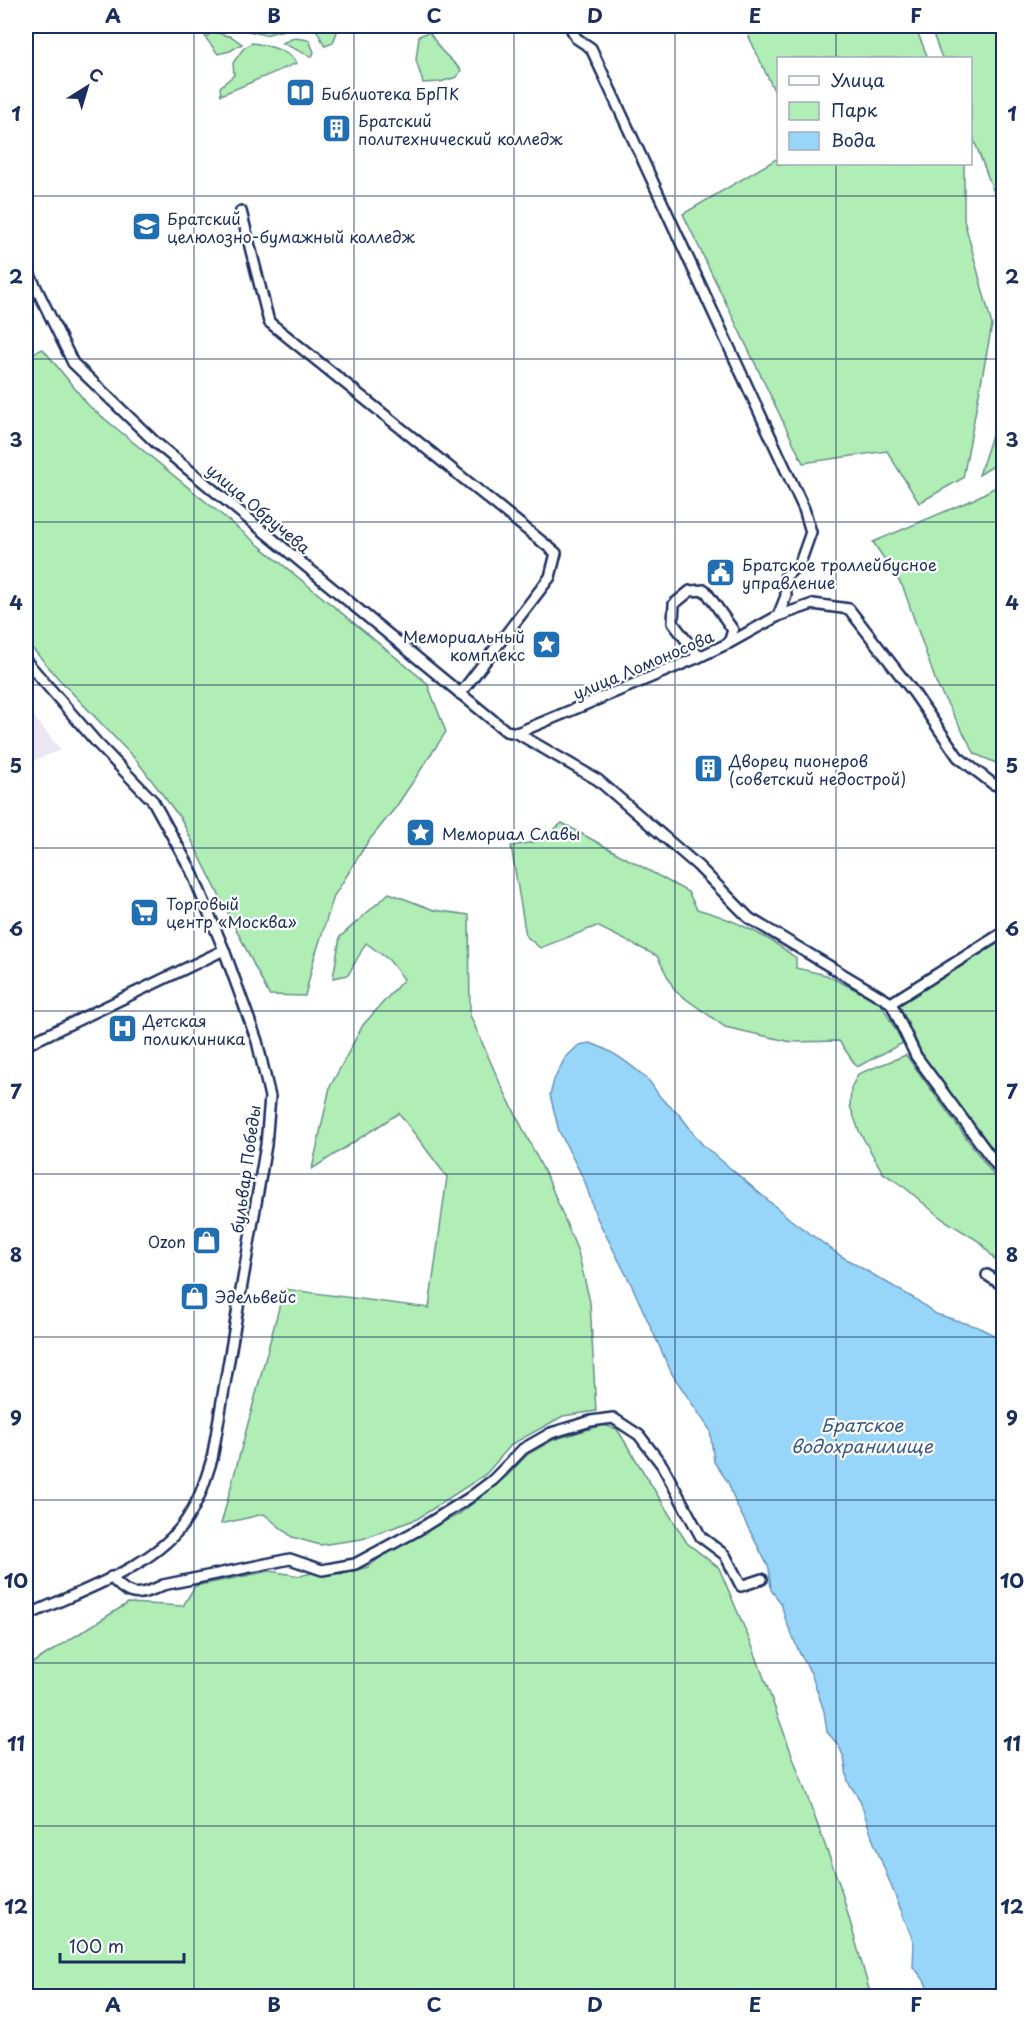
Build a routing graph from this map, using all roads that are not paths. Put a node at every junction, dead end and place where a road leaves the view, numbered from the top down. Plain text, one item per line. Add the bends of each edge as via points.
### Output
1 (570, 26) edge
2 (241, 211) dead end
3 (26, 267) edge
4 (778, 616) junction
5 (729, 643) junction
6 (699, 657) junction
7 (26, 661) edge
8 (460, 694) junction
9 (517, 733) junction
10 (1004, 787) edge
11 (1004, 932) edge
12 (224, 950) junction
13 (891, 1003) junction
14 (26, 1045) edge
15 (1004, 1175) edge
16 (987, 1275) dead end
17 (1004, 1286) edge
18 (111, 1577) junction
19 (762, 1579) dead end
20 (26, 1616) edge

1 - 4 street via 576,38 591,48 804,509 810,532 800,563 785,577 786,596
2 - 8 street via 269,322 556,553 550,577
3 - 8 street, улица Обручева via 73,363 155,442
4 - 5 street, улица Ломоносова
4 - 10 street, улица Ломоносова via 813,604 849,609 958,757 993,784
5 - 6 street, улица Ломоносова
5 - 6 street via 734,630 719,608 705,590 690,591 674,603 673,623
6 - 9 street, улица Ломоносова
7 - 12 street, бульвар Победы via 153,801 191,870
8 - 9 street, улица Обручева via 506,731
9 - 13 street, улица Обручева via 598,780 698,866 749,918
11 - 13 street
12 - 14 street
12 - 18 street, бульвар Победы via 257,1041 270,1097 266,1145 214,1447 200,1495 183,1525 147,1558
13 - 15 street via 916,1056
16 - 17 street
18 - 19 street via 122,1590 139,1593 290,1559 322,1570 355,1564 469,1498 523,1449 551,1432 613,1418 639,1435 662,1465 701,1537 725,1555 741,1586
18 - 20 street, бульвар Победы

